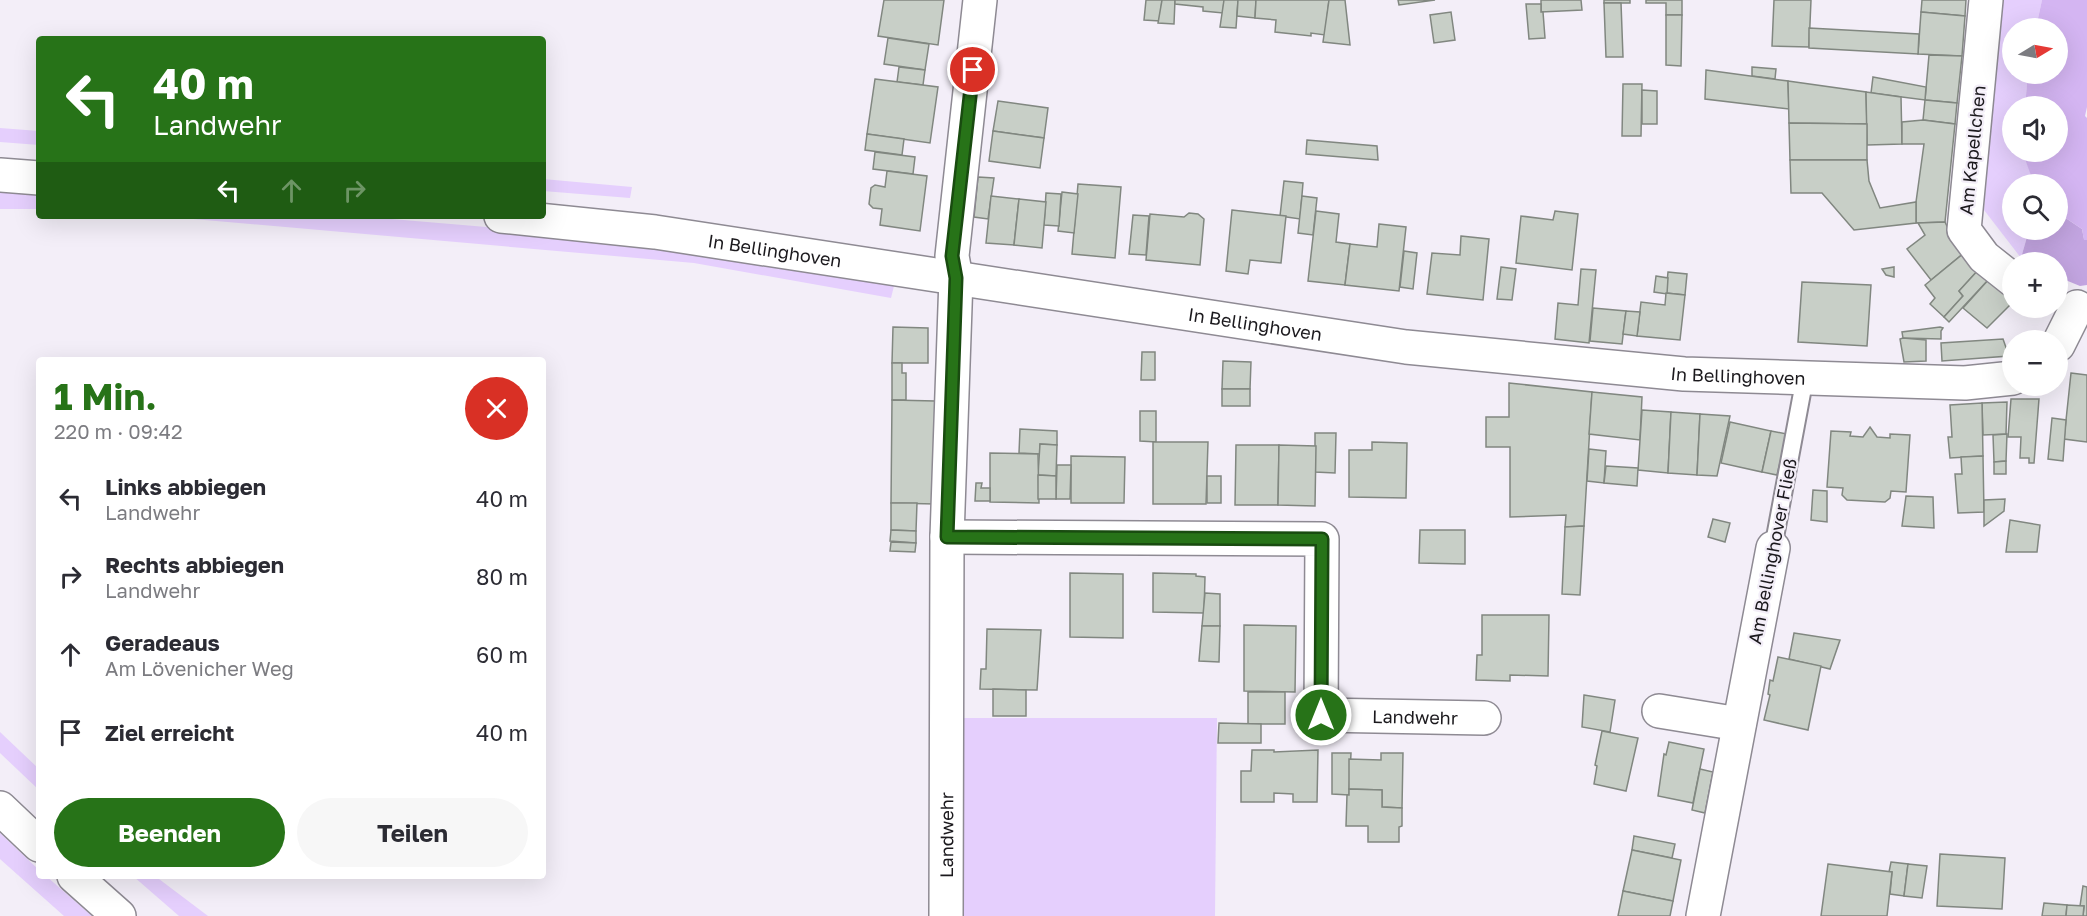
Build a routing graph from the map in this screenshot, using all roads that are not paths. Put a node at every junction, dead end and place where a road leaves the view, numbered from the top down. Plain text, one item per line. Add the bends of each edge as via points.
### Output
1 (980, 0) edge
2 (1986, 0) edge
3 (0, 175) edge
4 (36, 178) edge
5 (530, 219) edge
6 (2002, 271) edge
7 (956, 278) junction
8 (2074, 305) edge
9 (2064, 330) edge
10 (1805, 377) junction
11 (2002, 379) edge
12 (947, 537) junction
13 (1773, 548) joint
14 (1659, 711) dead end
15 (1484, 718) dead end
16 (1739, 724) junction
17 (0, 808) edge
18 (36, 842) edge
19 (77, 879) edge
20 (119, 916) edge
21 (946, 916) edge
22 (1702, 916) edge

1 - 7 street, Landwehr via 952,256
2 - 6 street, Am Kapellchen via 1964,230 1984,257
3 - 4 street
5 - 7 street, In Bellinghoven via 655,232
7 - 10 street, In Bellinghoven via 1406,346 1684,374
7 - 12 street, Landwehr
8 - 9 street
10 - 11 street, In Bellinghoven via 1965,383
10 - 13 lane, Am Bellinghover Fließ
12 - 15 street, Landwehr via 1322,539 1321,715
12 - 21 street, Landwehr
13 - 16 street, Am Bellinghover Fließ
14 - 16 street
16 - 22 street, Am Bellinghover Fließ
17 - 18 street
19 - 20 street

